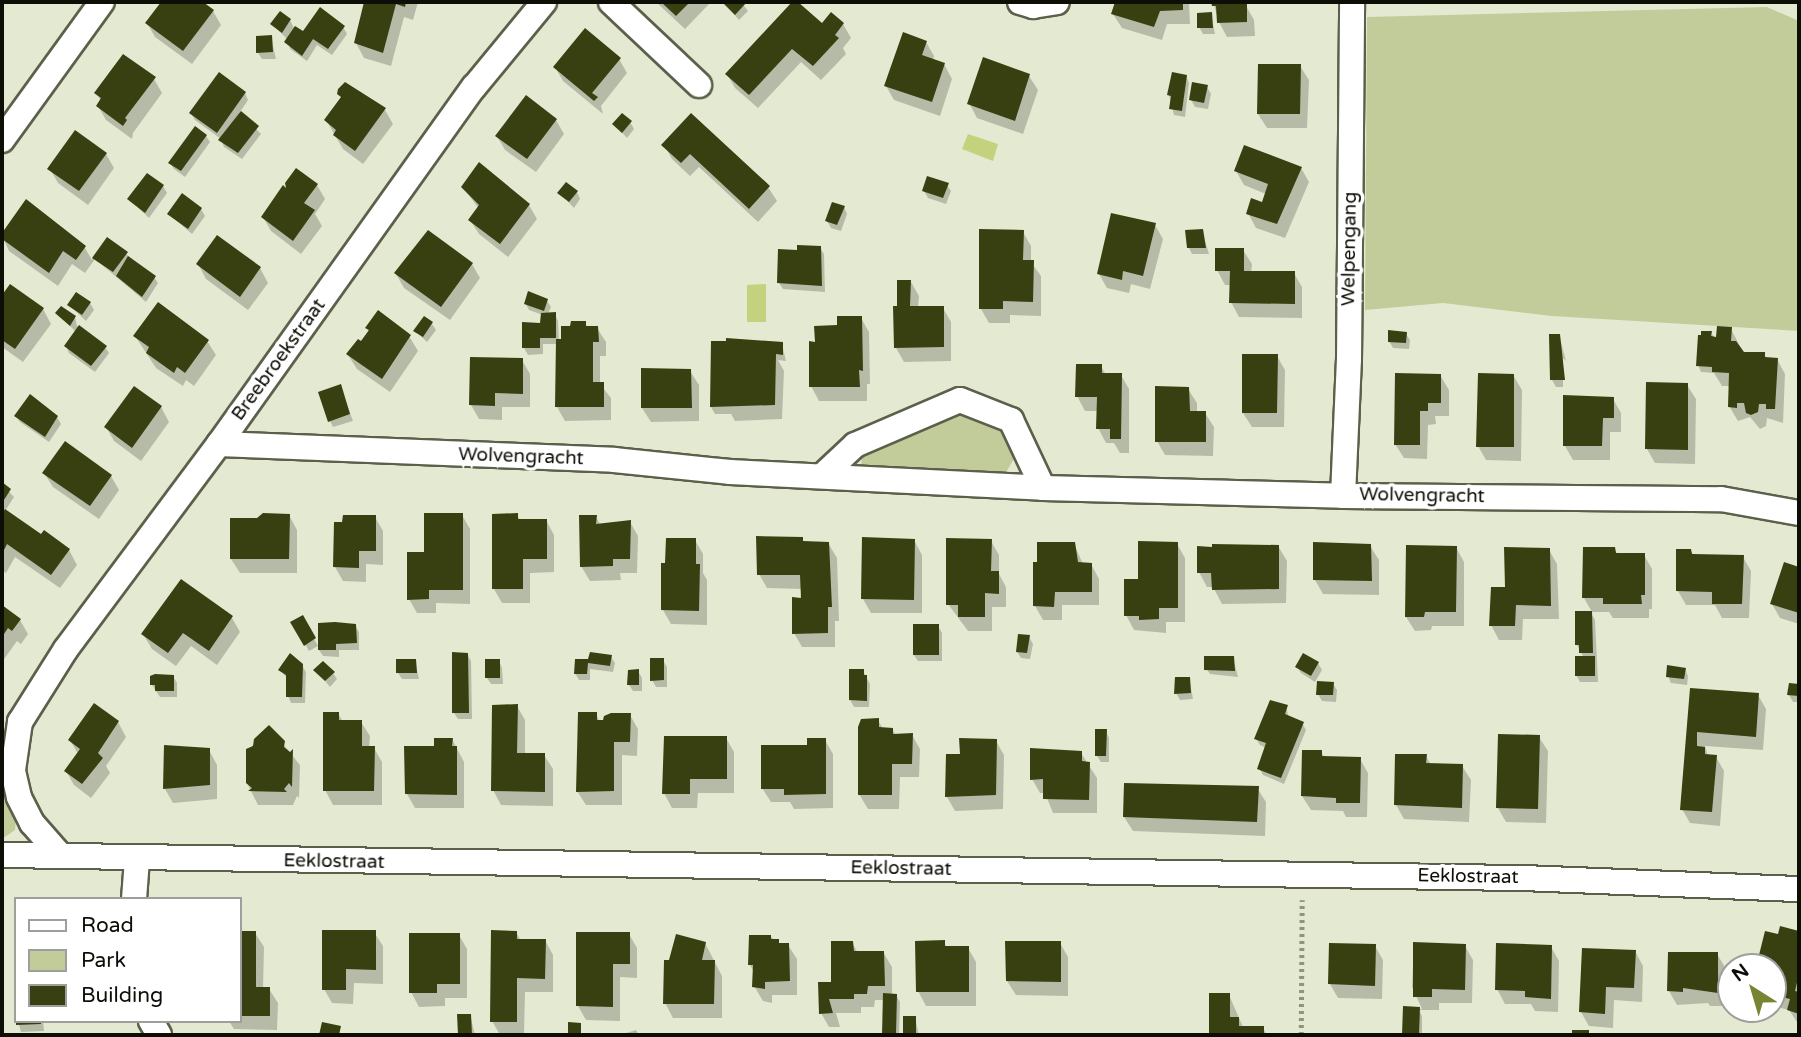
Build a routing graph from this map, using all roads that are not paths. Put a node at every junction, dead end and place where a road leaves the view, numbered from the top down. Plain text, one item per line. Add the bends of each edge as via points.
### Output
1 (102, 2) edge
2 (544, 2) edge
3 (611, 2) edge
4 (1020, 2) edge
5 (1057, 2) edge
6 (1352, 2) edge
7 (699, 85) dead end
8 (2, 140) edge
9 (219, 444) junction
10 (823, 475) junction
11 (1043, 488) junction
12 (1343, 496) junction
13 (1799, 513) edge
14 (20, 722) junction
15 (2, 745) edge
16 (2, 855) edge
17 (60, 855) junction
18 (137, 859) junction
19 (1799, 889) edge
20 (134, 897) edge

1 - 8 street
2 - 9 street, Breebroekstraat via 474,87
3 - 7 street
4 - 5 street via 1033,6
6 - 12 street, Welpengang via 1349,360
9 - 10 street, Wolvengracht via 614,460 730,472
9 - 14 street, Breebroekstraat via 66,649
10 - 11 street, Wolvengracht
10 - 11 street via 855,445 960,400 1011,420
11 - 12 street, Wolvengracht
12 - 13 street, Wolvengracht via 1721,499
14 - 15 street, Breebroekstraat
14 - 17 street, Breebroekstraat via 13,770 19,797 32,823
16 - 17 street, Eeklostraat
17 - 18 street, Eeklostraat
18 - 19 street, Eeklostraat via 1523,877
18 - 20 street

